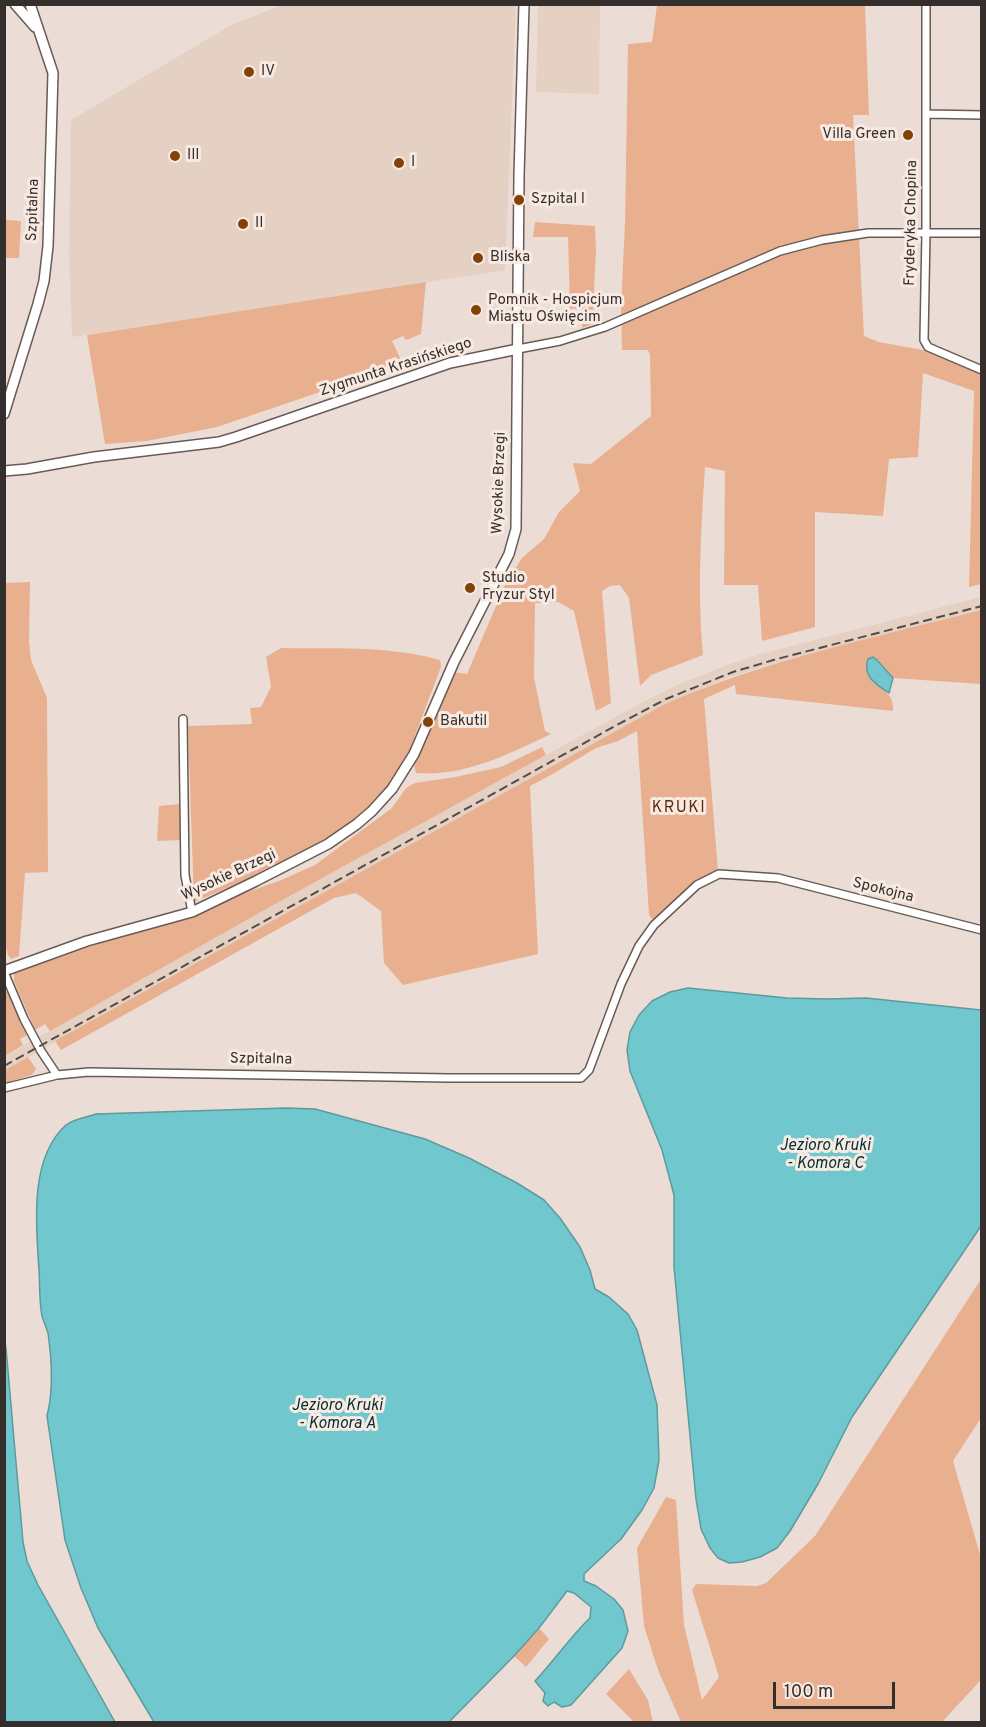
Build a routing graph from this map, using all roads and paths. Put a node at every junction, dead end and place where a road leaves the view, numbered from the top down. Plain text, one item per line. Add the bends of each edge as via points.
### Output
1 (15, 4) edge
2 (30, 4) edge
3 (524, 4) edge
4 (926, 4) edge
5 (42, 36) junction
6 (926, 114) junction
7 (981, 115) edge
8 (926, 232) junction
9 (981, 233) edge
10 (518, 349) junction
11 (981, 370) edge
12 (4, 414) edge
13 (4, 471) edge
14 (183, 719) dead end
15 (192, 912) junction
16 (981, 930) edge
17 (4, 971) edge
18 (57, 1076) junction
19 (581, 1078) joint
20 (4, 1088) edge

1 - 5 street
2 - 5 street, Szpitalna
3 - 10 street, Wysokie Brzegi
4 - 6 street, Fryderyka Chopina
5 - 12 street, Szpitalna via 53,73 48,246 39,304
6 - 7 street
6 - 8 street, Fryderyka Chopina
8 - 9 street, Zygmunta Krasińskiego
8 - 10 street, Zygmunta Krasińskiego via 868,233 801,245 605,327
8 - 11 street, Fryderyka Chopina via 925,345
10 - 13 street, Zygmunta Krasińskiego via 450,363 219,442
10 - 15 street, Wysokie Brzegi via 517,511 513,542 404,772 372,811 342,835
14 - 15 street via 185,875
15 - 17 street, Wysokie Brzegi via 87,941
16 - 19 street, Spokojna via 778,878 719,874 697,885 654,925 639,946 589,1070
17 - 18 street via 24,1019
18 - 19 street, Szpitalna via 89,1072
18 - 20 street, Szpitalna

